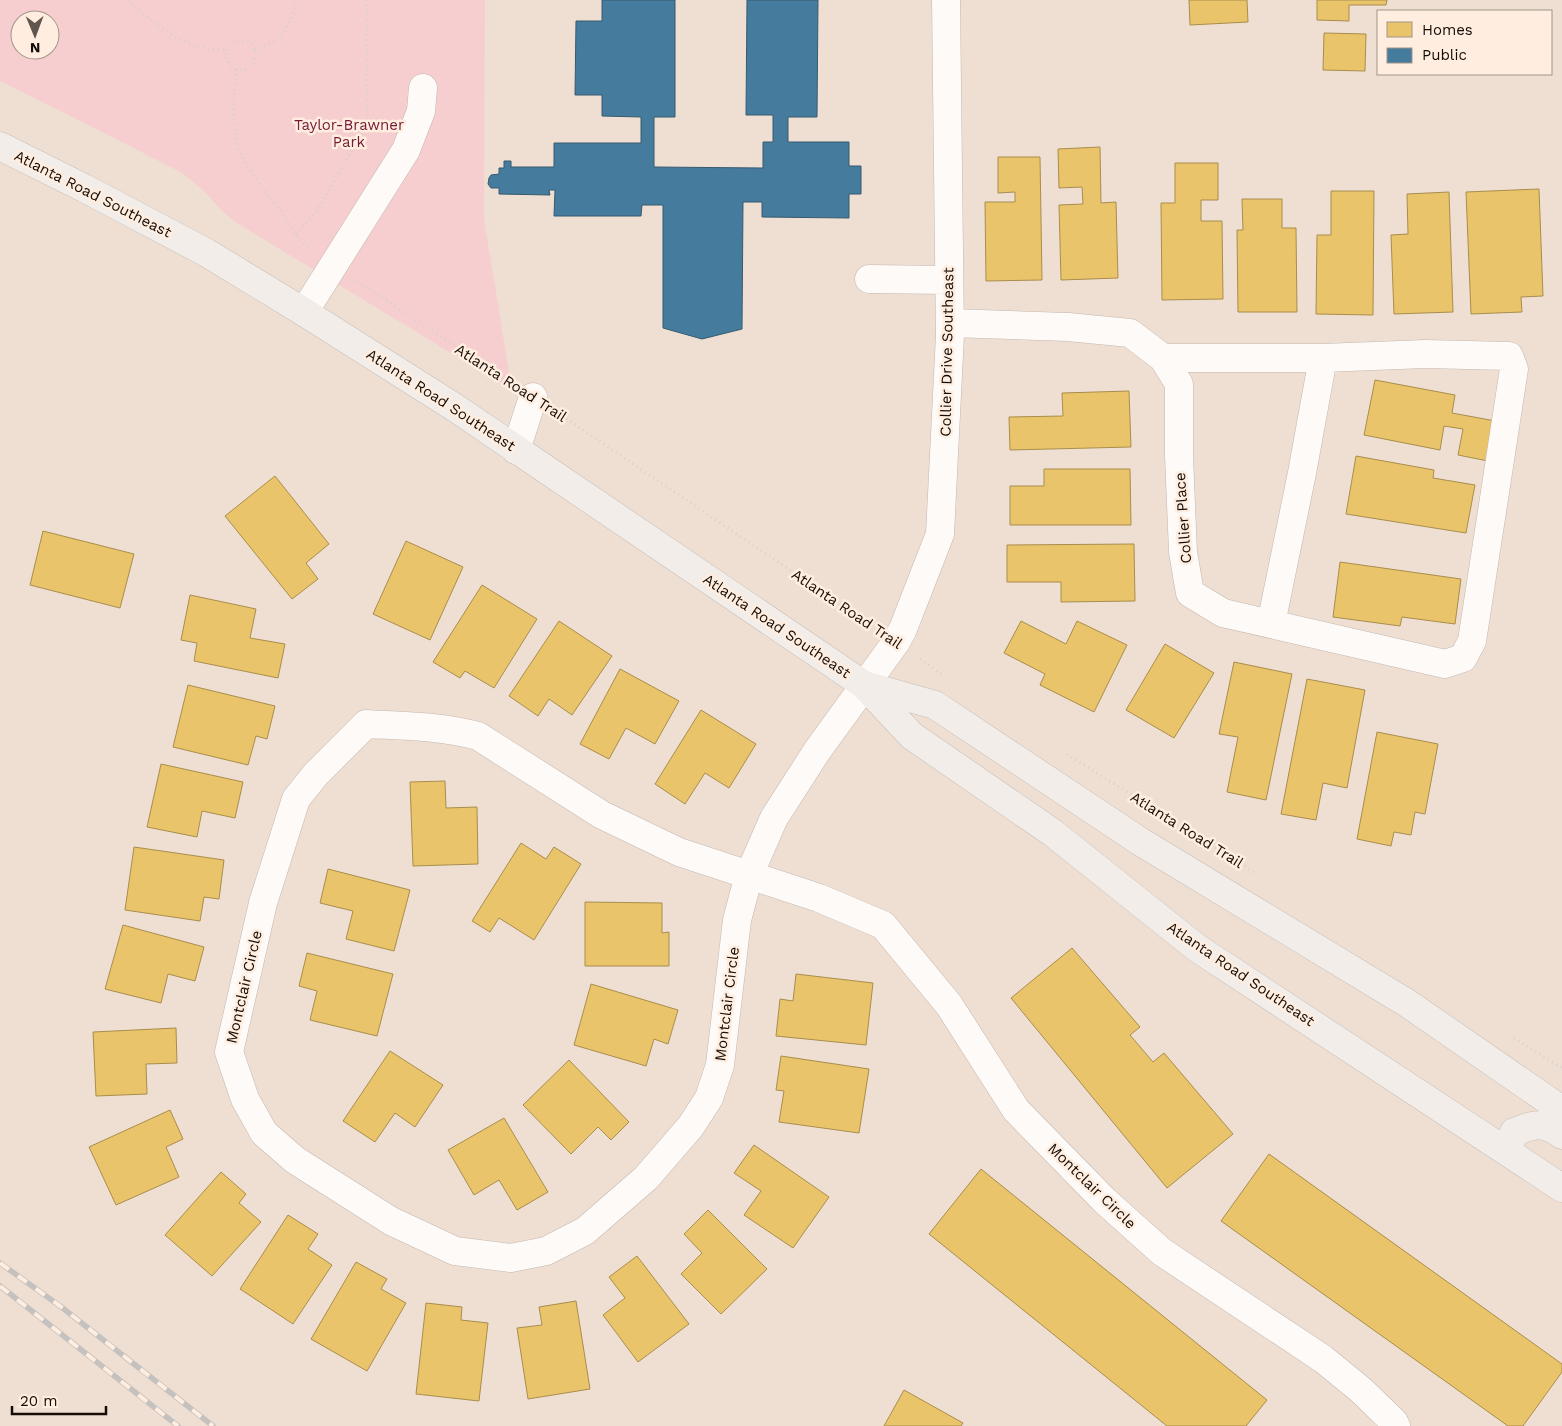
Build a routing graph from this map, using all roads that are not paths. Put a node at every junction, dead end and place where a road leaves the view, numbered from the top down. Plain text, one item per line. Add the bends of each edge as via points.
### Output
1 (946, 0) edge
2 (423, 88) dead end
3 (0, 146) edge
4 (869, 279) dead end
5 (949, 280) junction
6 (304, 312) junction
7 (950, 324) junction
8 (1163, 358) junction
9 (1323, 358) junction
10 (533, 397) road end
11 (516, 450) junction
12 (1271, 624) junction
13 (864, 685) junction
14 (749, 874) junction
15 (1562, 1110) edge
16 (1562, 1135) edge
17 (1507, 1151) junction
18 (1562, 1188) edge
19 (1396, 1426) edge

1 - 5 street, Collier Drive Southeast
2 - 6 street via 421,111 406,150
3 - 6 main road, Atlanta Road Southeast via 207,253
4 - 5 street
5 - 7 street, Collier Drive Southeast
6 - 11 main road, Atlanta Road Southeast
7 - 8 street, Collier Place via 1068,327 1130,333
7 - 13 street, Collier Drive Southeast via 940,534 903,629
8 - 9 street
8 - 12 street, Collier Place via 1179,384 1183,543 1190,592 1223,613
9 - 12 street
9 - 12 street, Collier Place via 1425,354 1508,356 1514,369 1472,641 1463,658 1445,664
10 - 11 street
11 - 13 main road, Atlanta Road Southeast
13 - 14 street, Montclair Circle via 774,818
13 - 15 main road, Atlanta Road Southeast via 934,705 1141,842 1407,1003
13 - 17 main road, Atlanta Road Southeast via 912,736 1053,833 1197,948
14 - 14 street, Montclair Circle via 737,920 720,1065 709,1098 691,1126 646,1178 586,1231 546,1251 511,1258 455,1251 391,1221 295,1160 264,1133 245,1099 229,1052 263,903 296,799 366,724 457,730 478,736 602,815 679,852
14 - 19 street, Montclair Circle via 883,925 949,1005 1016,1110 1105,1201 1162,1252 1323,1359 1361,1390
16 - 17 main road via 1550,1126 1530,1125 1514,1132
17 - 18 main road, Atlanta Road Southeast

